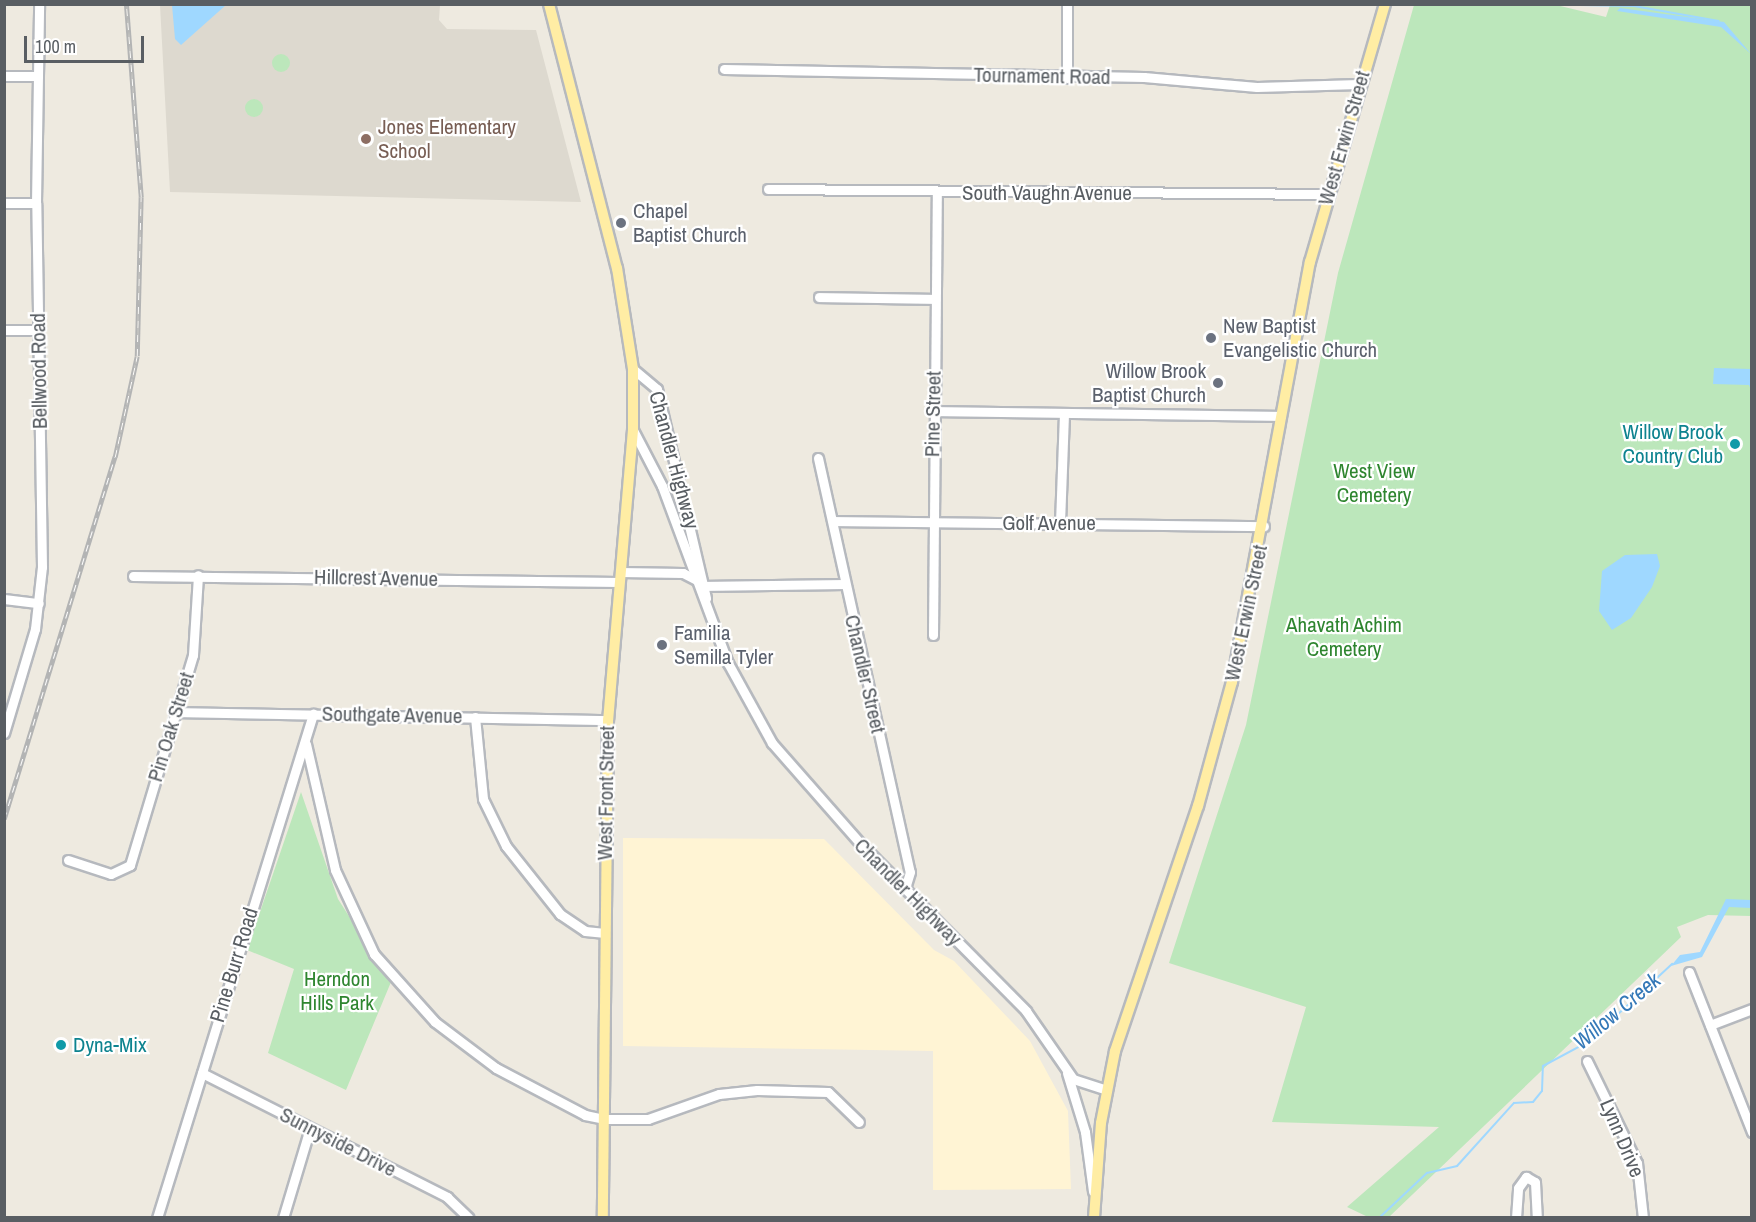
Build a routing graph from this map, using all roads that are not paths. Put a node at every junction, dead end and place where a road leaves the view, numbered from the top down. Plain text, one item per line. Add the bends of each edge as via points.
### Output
1 (39, 4) edge
2 (549, 4) edge
3 (1067, 4) edge
4 (1385, 4) edge
5 (724, 69) dead end
6 (4, 76) edge
7 (38, 76) junction
8 (1067, 78) junction
9 (1359, 84) junction
10 (768, 189) dead end
11 (937, 192) junction
12 (1327, 194) junction
13 (4, 203) edge
14 (36, 203) junction
15 (819, 297) dead end
16 (934, 299) junction
17 (4, 330) edge
18 (38, 330) junction
19 (633, 369) junction
20 (934, 411) junction
21 (1064, 412) junction
22 (1281, 416) junction
23 (633, 430) junction
24 (818, 458) dead end
25 (834, 521) junction
26 (930, 522) junction
27 (1060, 523) junction
28 (1264, 526) junction
29 (198, 575) junction
30 (133, 576) dead end
31 (619, 577) junction
32 (693, 577) junction
33 (845, 584) junction
34 (700, 586) junction
35 (4, 599) edge
36 (39, 603) junction
37 (933, 635) dead end
38 (177, 712) junction
39 (313, 714) junction
40 (475, 717) junction
41 (608, 720) junction
42 (4, 733) edge
43 (306, 744) junction
44 (68, 860) dead end
45 (905, 888) junction
46 (605, 933) junction
47 (1689, 972) dead end
48 (1752, 1009) edge
49 (1710, 1025) junction
50 (1587, 1061) dead end
51 (1066, 1071) junction
52 (202, 1073) junction
53 (1106, 1090) junction
54 (604, 1119) junction
55 (859, 1122) dead end
56 (310, 1128) junction
57 (1751, 1130) edge
58 (1095, 1202) junction
59 (157, 1218) edge
60 (284, 1218) edge
61 (469, 1218) edge
62 (603, 1218) edge
63 (1094, 1218) edge
64 (1516, 1218) edge
65 (1537, 1218) edge
66 (1642, 1218) edge

1 - 7 street, Bellwood Road
2 - 19 main road, Chandler Highway via 621,285
3 - 8 street
4 - 9 main road, West Erwin Street
5 - 8 street, Tournament Road
6 - 7 street
7 - 14 street, Bellwood Road
8 - 9 street, Tournament Road via 1144,77 1257,87
9 - 12 main road, West Erwin Street
10 - 11 street, South Vaughn Avenue
11 - 12 street, South Vaughn Avenue
11 - 16 street, Pine Street
12 - 22 main road, West Erwin Street
13 - 14 street
14 - 18 street, Bellwood Road
15 - 16 street
16 - 20 street, Pine Street
17 - 18 street
18 - 36 street, Bellwood Road
19 - 23 main road, West Front Street
19 - 34 street, Chandler Highway via 657,389
20 - 21 street
20 - 26 street, Pine Street
21 - 22 street
21 - 27 street
22 - 28 main road, West Erwin Street
23 - 31 main road, West Front Street
23 - 32 street, Chandler Highway via 662,486
24 - 25 street, Chandler Street
25 - 26 street, Golf Avenue
25 - 33 street, Chandler Street
26 - 27 street, Golf Avenue
26 - 37 street, Pine Street
27 - 28 street, Golf Avenue
28 - 53 main road, West Erwin Street via 1211,761 1126,1011
29 - 30 street, Hillcrest Avenue
29 - 31 street, Hillcrest Avenue
29 - 38 street, Pin Oak Street via 197,639
31 - 32 street, Hillcrest Avenue
31 - 41 main road, West Front Street
32 - 34 street
33 - 34 street
33 - 45 street, Chandler Street via 910,872
34 - 45 street, Chandler Highway via 735,679 772,743
35 - 36 street
36 - 42 street, Bellwood Road
38 - 39 street, Southgate Avenue
38 - 44 street, Pin Oak Street via 130,865 122,873
39 - 40 street, Southgate Avenue
39 - 43 street, Pine Burr Road
40 - 41 street, Southgate Avenue
40 - 46 street via 483,799 506,846 560,914 585,932
41 - 46 main road, West Front Street
43 - 52 street, Pine Burr Road
43 - 54 street via 335,870 374,954 435,1022 517,1081
45 - 51 street, Chandler Highway via 1026,1011
46 - 54 main road, West Front Street
47 - 49 street
48 - 49 street
49 - 57 street
50 - 66 street, Lynn Drive via 1640,1169
51 - 53 street, Chandler Highway via 1079,1082
51 - 58 street, Chandler Highway via 1085,1132
52 - 56 street, Sunnyside Drive
52 - 59 street, Pine Burr Road
53 - 58 main road, West Erwin Street
54 - 55 street via 648,1119 719,1094 757,1090 828,1092
54 - 62 main road, West Front Street
56 - 60 street
56 - 61 street, Sunnyside Drive via 447,1197
58 - 63 main road, West Erwin Street
64 - 65 street via 1518,1188 1526,1177 1535,1182

